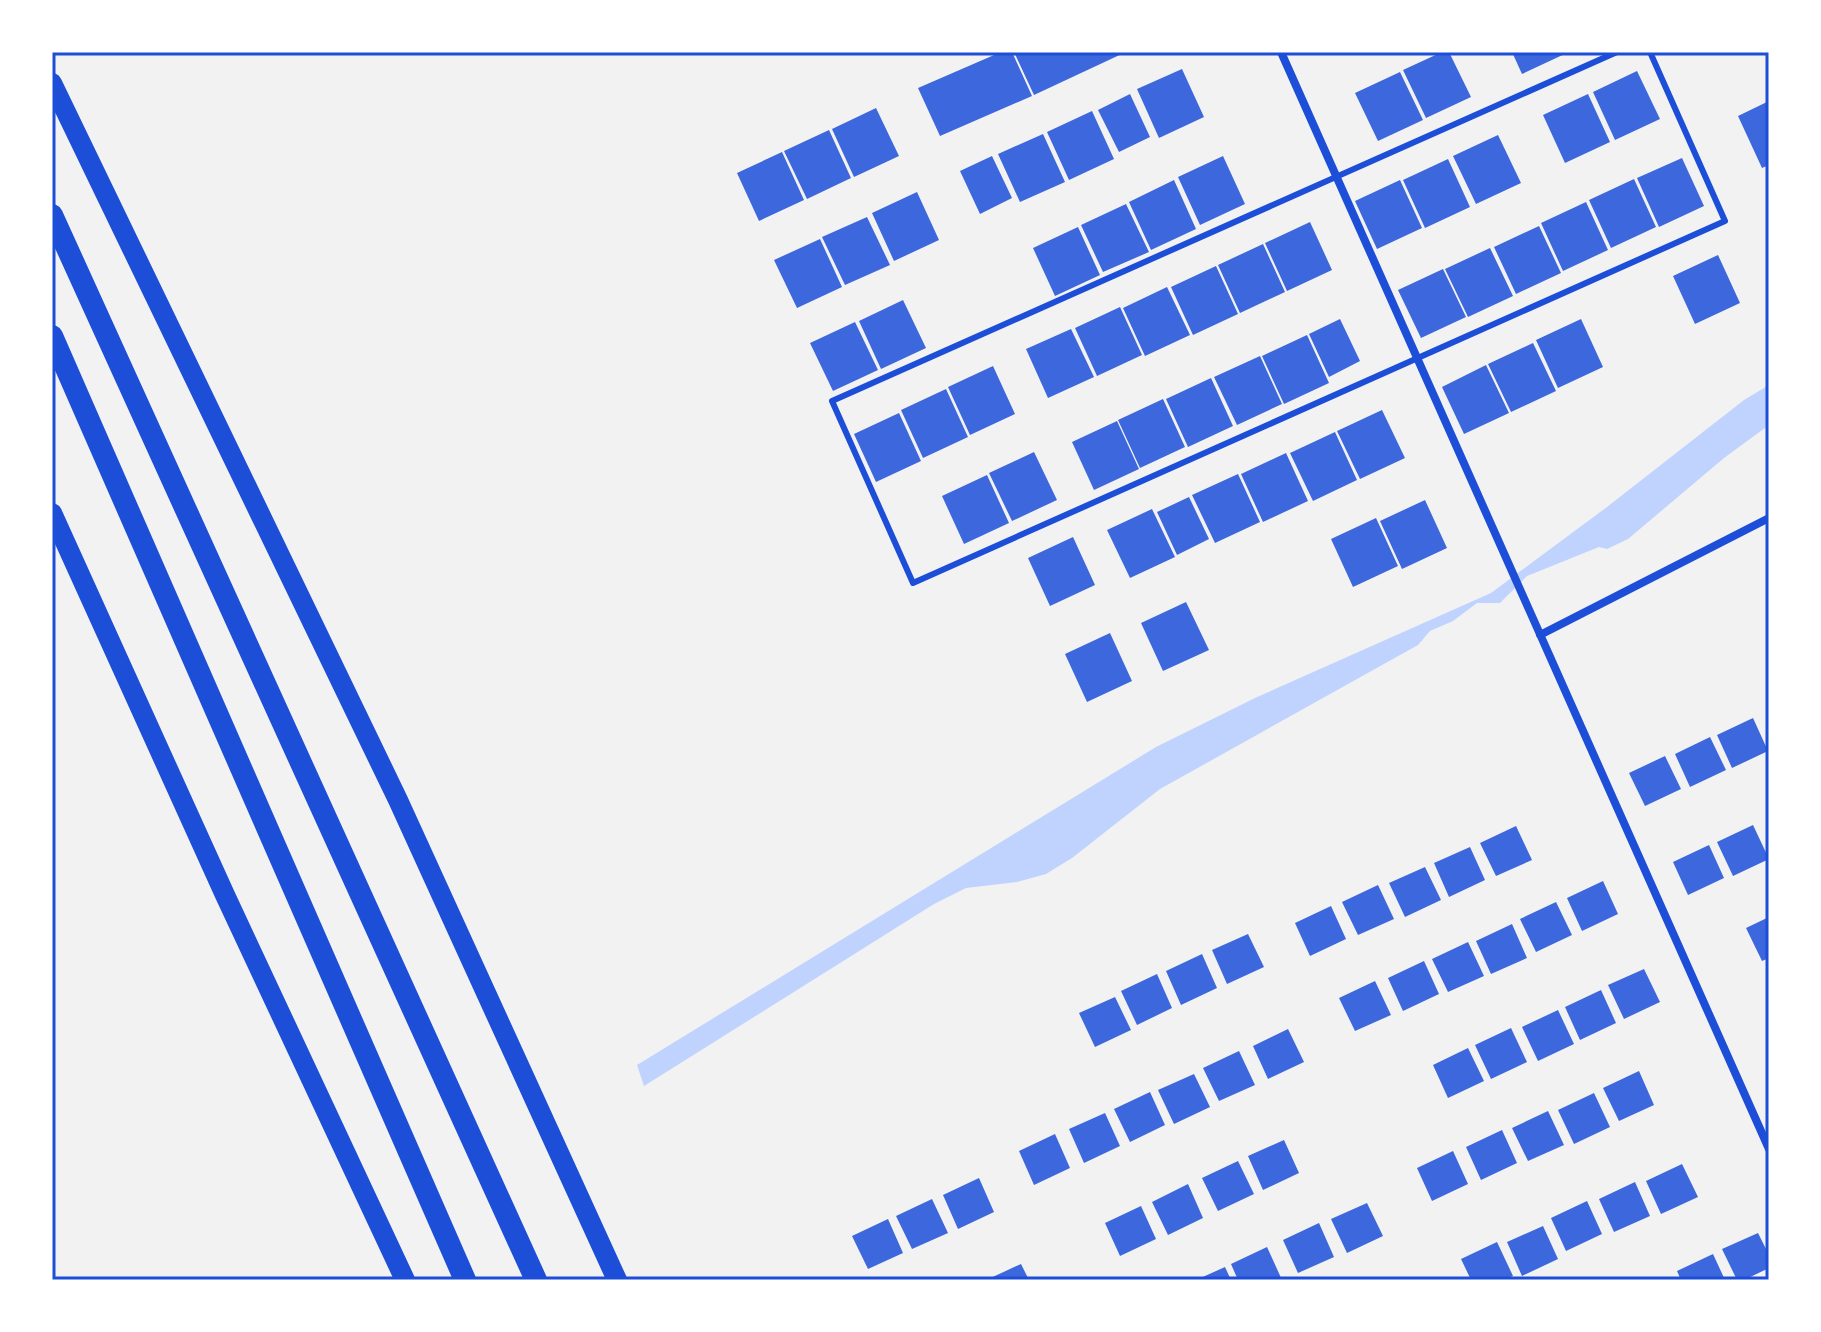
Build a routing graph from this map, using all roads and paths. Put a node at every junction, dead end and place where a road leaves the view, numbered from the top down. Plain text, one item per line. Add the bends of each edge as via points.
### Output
1 (1281, 52) edge
2 (1617, 52) edge
3 (1650, 52) edge
4 (52, 83) edge
5 (1337, 177) junction
6 (52, 215) edge
7 (52, 336) edge
8 (1417, 359) junction
9 (52, 513) edge
10 (1769, 518) edge
11 (1540, 635) junction
12 (1769, 1149) edge
13 (405, 1280) edge
14 (465, 1280) edge
15 (536, 1280) edge
16 (617, 1280) edge

1 - 5 street
2 - 5 lane
3 - 8 lane via 1725,221
4 - 16 main road via 398,800
5 - 8 street
5 - 8 lane via 832,401 913,583
6 - 15 highway
7 - 14 highway
8 - 11 street
9 - 13 main road
10 - 11 street
11 - 12 street

